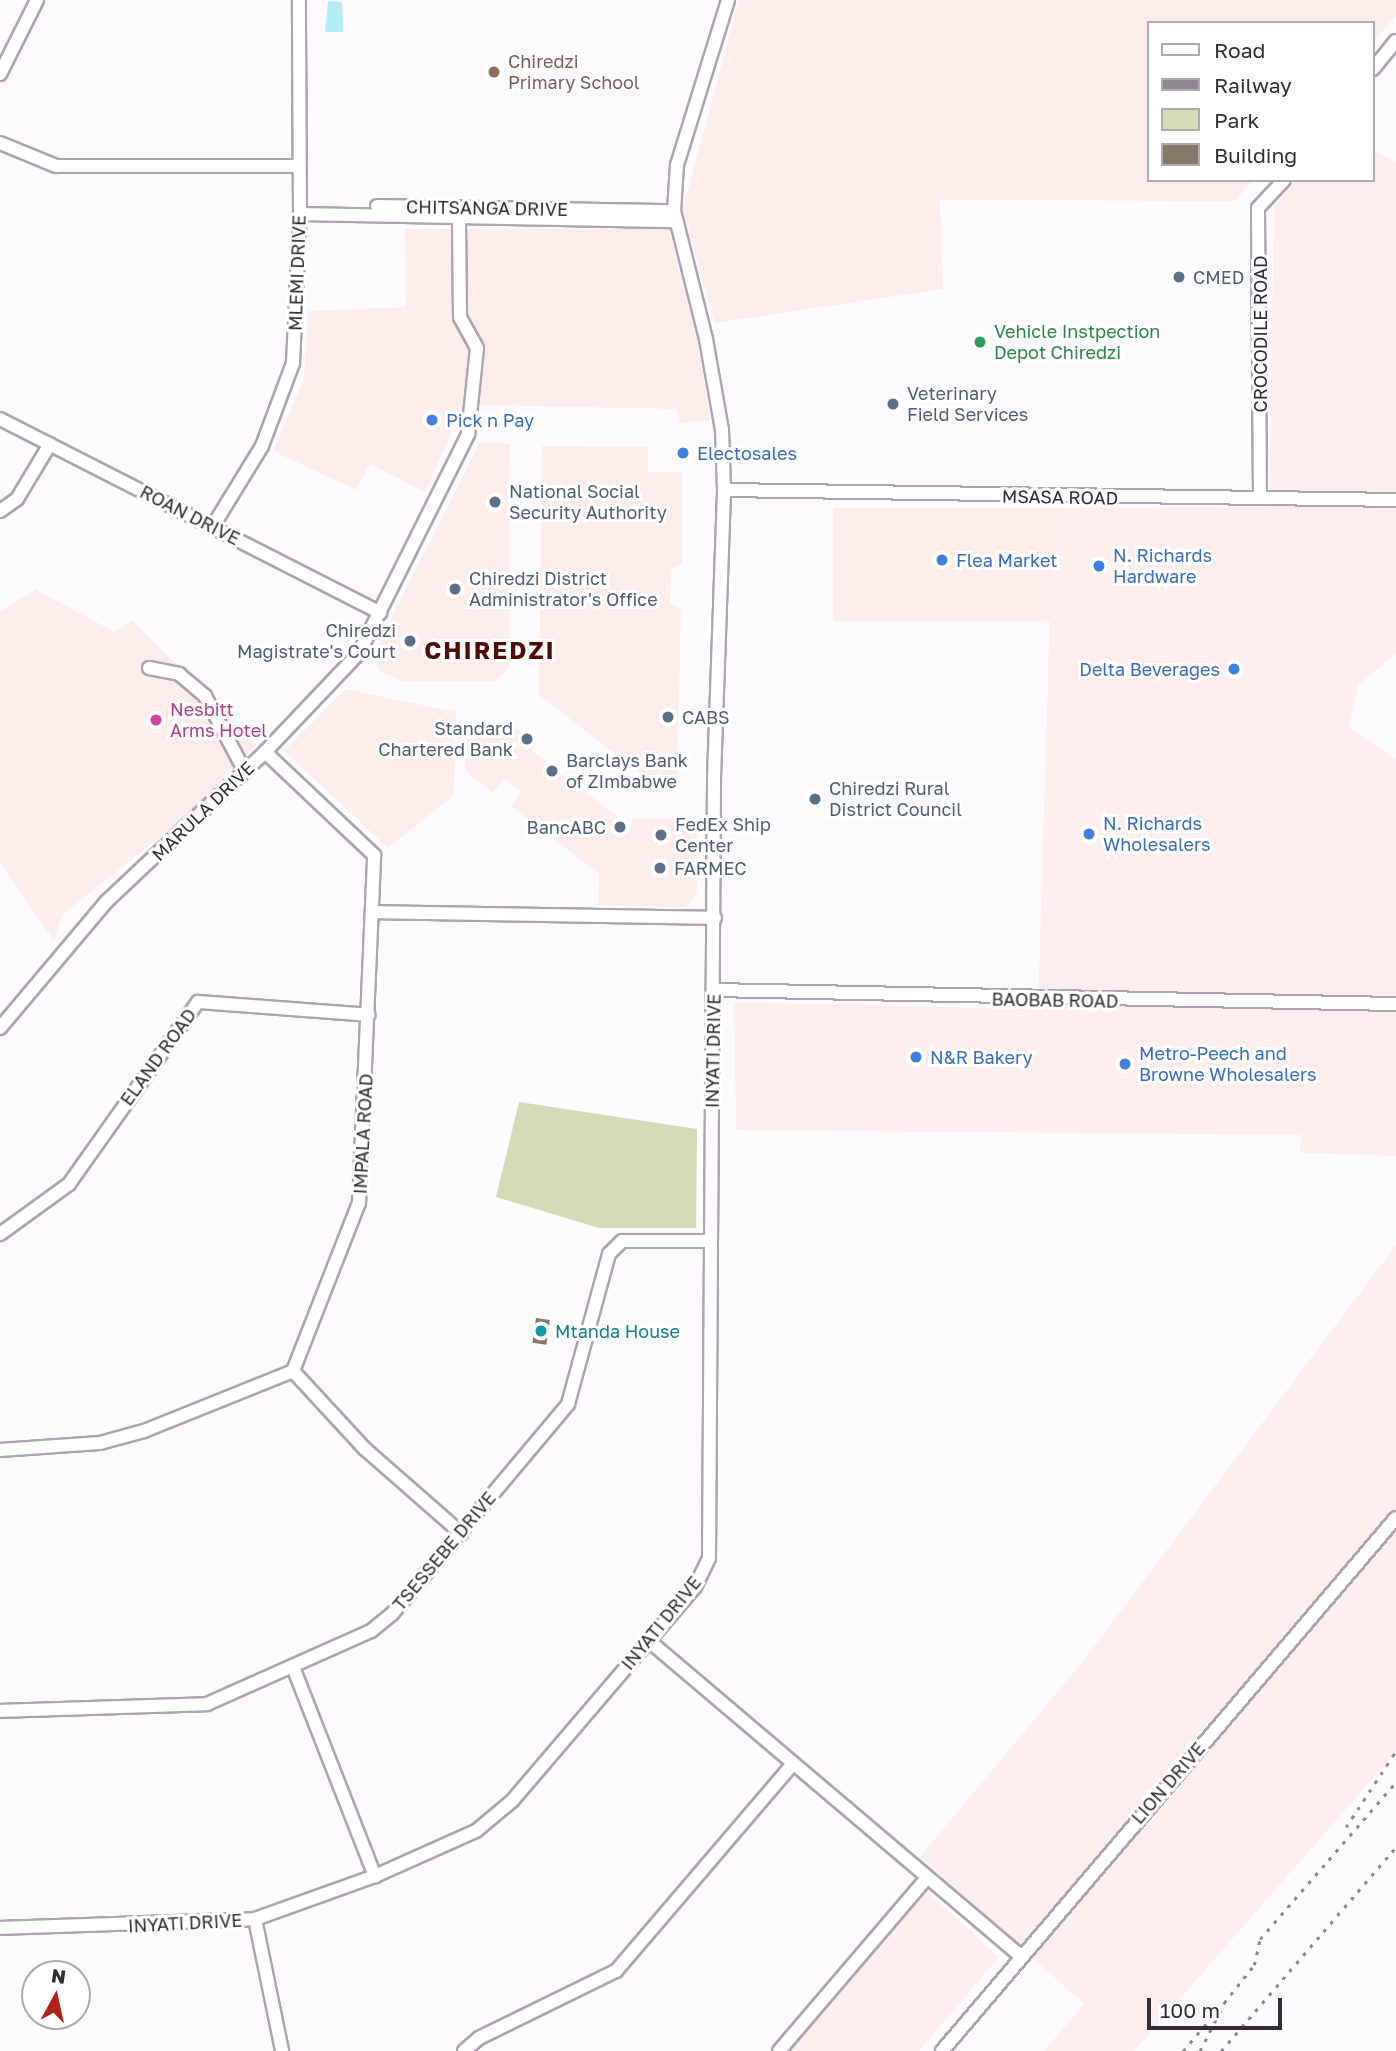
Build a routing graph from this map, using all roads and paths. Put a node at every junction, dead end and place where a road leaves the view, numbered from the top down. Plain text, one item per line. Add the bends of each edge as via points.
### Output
1 (37, 0) edge
2 (299, 0) edge
3 (728, 0) edge
4 (1396, 41) edge
5 (1375, 67) edge
6 (0, 74) edge
7 (0, 143) edge
8 (299, 166) junction
9 (1282, 182) edge
10 (300, 209) junction
11 (675, 216) junction
12 (459, 217) junction
13 (0, 419) edge
14 (50, 444) junction
15 (724, 490) junction
16 (1259, 498) junction
17 (1396, 500) edge
18 (0, 511) edge
19 (213, 526) junction
20 (380, 613) junction
21 (149, 668) dead end
22 (265, 752) junction
23 (245, 772) junction
24 (373, 912) junction
25 (715, 918) junction
26 (714, 990) junction
27 (1396, 1004) edge
28 (369, 1015) junction
29 (0, 1028) edge
30 (0, 1234) edge
31 (709, 1241) junction
32 (293, 1371) junction
33 (0, 1450) edge
34 (1396, 1518) edge
35 (461, 1533) junction
36 (648, 1640) junction
37 (293, 1667) junction
38 (0, 1712) edge
39 (793, 1764) junction
40 (375, 1876) junction
41 (927, 1878) junction
42 (255, 1920) junction
43 (0, 1928) edge
44 (1020, 1956) junction
45 (282, 2051) edge
46 (464, 2051) edge
47 (779, 2051) edge
48 (942, 2051) edge

1 - 6 street
2 - 8 street, MLEMI DRIVE
3 - 11 street, INYATI DRIVE via 677,165
4 - 5 street
7 - 8 street via 56,166
8 - 10 street, MLEMI DRIVE
9 - 16 street, CROCODILE ROAD via 1258,208
10 - 11 street, CHITSANGA DRIVE
10 - 12 street
10 - 19 street, MLEMI DRIVE via 293,363 262,446
11 - 12 street
11 - 15 street, INYATI DRIVE via 706,339 722,430
12 - 20 street, MARULA DRIVE via 460,317 477,348 468,434
13 - 14 street, ROAN DRIVE
14 - 18 street via 17,499
14 - 19 street, ROAN DRIVE
15 - 16 street, MSASA ROAD
15 - 25 street, INYATI DRIVE
16 - 17 street, MSASA ROAD
19 - 20 street, ROAN DRIVE
20 - 22 street, MARULA DRIVE via 342,674
21 - 23 street via 179,674 205,696
22 - 23 street, MARULA DRIVE
22 - 24 street, IMPALA ROAD via 371,850
23 - 29 street, MARULA DRIVE via 106,902
24 - 25 street
24 - 28 street, IMPALA ROAD
25 - 26 street, INYATI DRIVE
26 - 27 street, BAOBAB ROAD
26 - 31 street, INYATI DRIVE
28 - 30 street, ELAND ROAD via 198,1002 69,1184
28 - 32 street, IMPALA ROAD via 359,1203
31 - 35 street, TSESSEBE DRIVE via 622,1241 609,1254 569,1404
31 - 36 street, INYATI DRIVE via 712,1545 695,1587
32 - 33 street via 144,1431 100,1443
32 - 35 street via 365,1449
34 - 44 street, LION DRIVE
35 - 37 street, TSESSEBE DRIVE via 392,1614 371,1630
36 - 39 street
36 - 40 street, INYATI DRIVE via 503,1809 476,1830
37 - 38 street, TSESSEBE DRIVE via 231,1696 189,1707
37 - 40 street
39 - 41 street
39 - 46 street via 617,1972 468,2044
40 - 42 street, INYATI DRIVE
41 - 44 street
41 - 47 street
42 - 43 street, INYATI DRIVE
42 - 45 street
44 - 48 street, LION DRIVE

